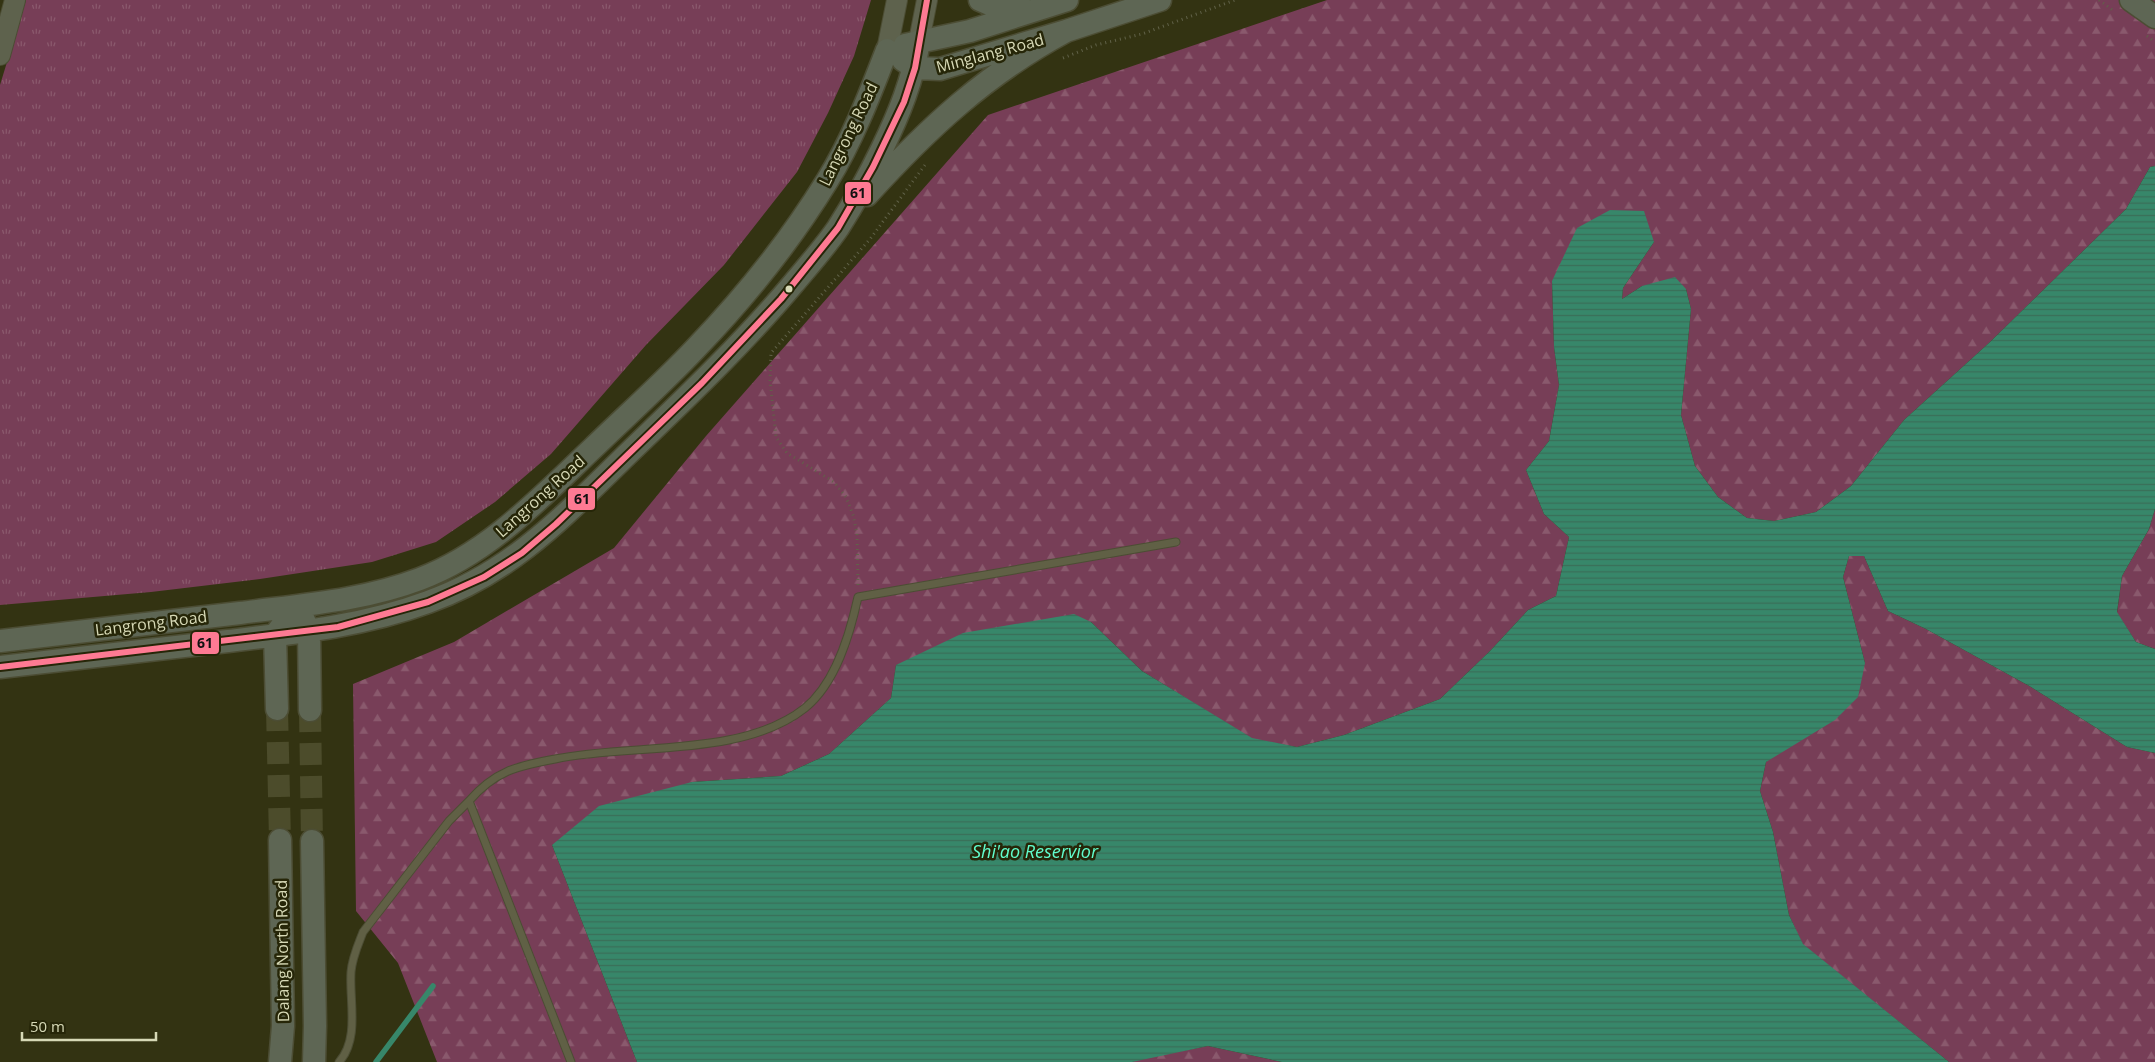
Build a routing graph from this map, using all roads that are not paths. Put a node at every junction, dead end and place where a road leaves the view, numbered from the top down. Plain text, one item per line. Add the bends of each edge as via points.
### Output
1 (15, 0) edge
2 (897, 0) edge
3 (927, 0) edge
4 (980, 0) edge
5 (1160, 0) edge
6 (2131, 0) edge
7 (1057, 3) edge
8 (2155, 17) edge
9 (1066, 31) junction
10 (920, 41) junction
11 (887, 50) junction
12 (0, 55) edge
13 (915, 68) junction
14 (838, 228) junction
15 (1176, 542) dead end
16 (297, 606) junction
17 (309, 632) junction
18 (275, 636) junction
19 (0, 641) edge
20 (0, 667) edge
21 (277, 709) tunnel mouth
22 (310, 710) tunnel mouth
23 (469, 801) junction
24 (280, 840) tunnel mouth
25 (312, 841) tunnel mouth
26 (280, 1062) edge
27 (314, 1062) edge
28 (339, 1062) edge
29 (571, 1062) edge

1 - 12 main road
2 - 11 main road
3 - 10 main road
4 - 7 main road via 993,7 1012,10
5 - 9 main road, Minglang Road
6 - 8 main road
7 - 10 main road, Minglang Road via 970,31
9 - 13 main road, Minglang Road via 940,69
9 - 14 main road via 1021,56 948,113
10 - 11 main road, Minglang Road
10 - 13 main road, Langrong Road
11 - 13 main road, Minglang Road
11 - 16 main road, Langrong Road via 828,179 773,259 695,350 574,466 490,542 446,567 401,586 324,604
13 - 14 main road, Langrong Road via 889,135
14 - 17 main road, Langrong Road via 781,299 702,383 522,553 484,577 428,602
15 - 23 lane via 858,597 842,655 821,689 806,708 767,730 707,743 584,753 530,764 484,785
16 - 17 main road
16 - 18 main road
16 - 19 main road, Langrong Road
17 - 18 main road, Langrong Road
17 - 22 main road
18 - 20 main road, Langrong Road
18 - 21 main road
23 - 28 lane via 363,932 351,972 352,1030
23 - 29 lane
24 - 26 main road, Dalang North Road via 283,1026
25 - 27 main road, Dalang North Road

